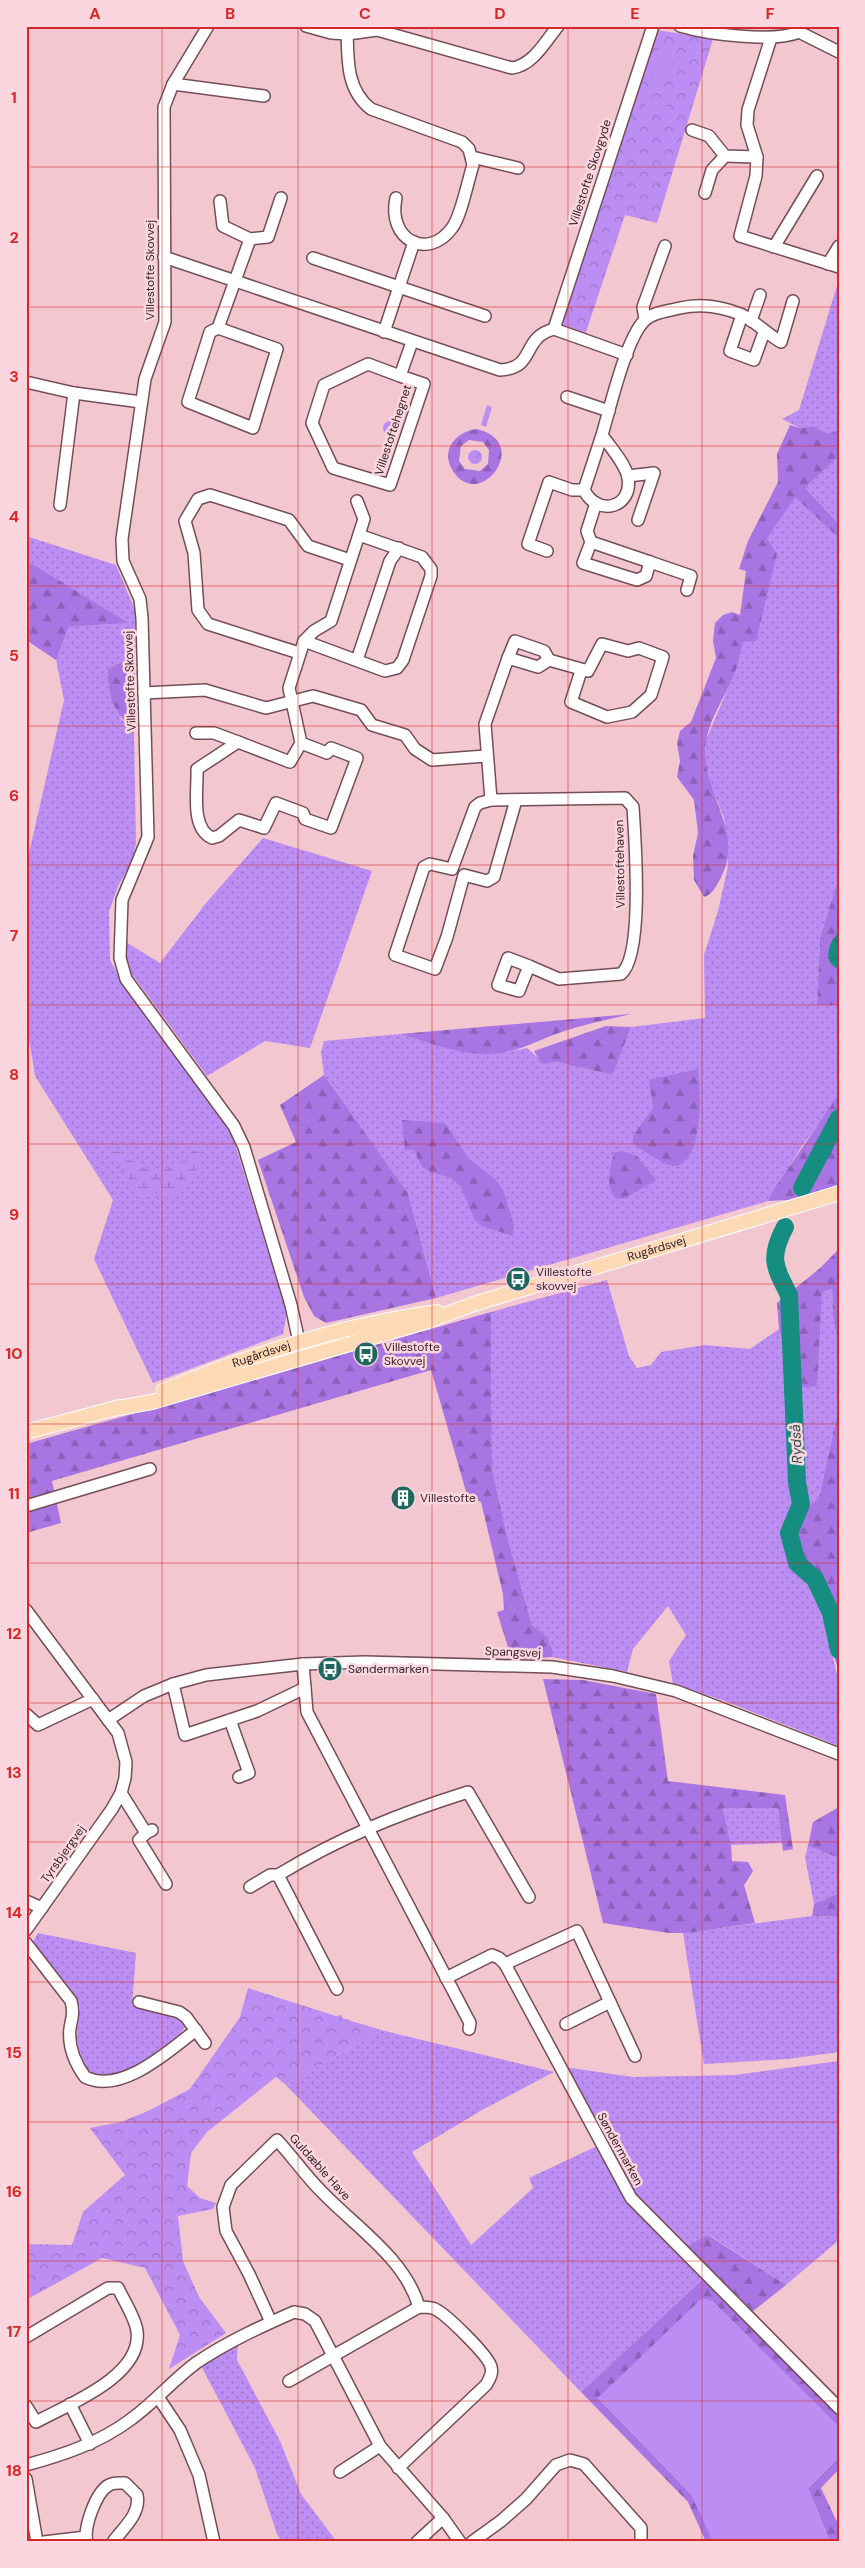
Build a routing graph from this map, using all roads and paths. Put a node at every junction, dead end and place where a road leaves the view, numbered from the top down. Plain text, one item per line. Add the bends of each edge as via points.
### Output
1 (208, 26) edge
2 (306, 26) edge
3 (558, 26) edge
4 (653, 26) edge
5 (680, 26) edge
6 (801, 29) edge
7 (347, 30) edge
8 (771, 38) junction
9 (839, 52) edge
10 (173, 84) junction
11 (264, 96) dead end
12 (692, 130) dead end
13 (725, 156) junction
14 (472, 157) junction
15 (757, 158) junction
16 (518, 168) dead end
17 (817, 176) dead end
18 (705, 193) dead end
19 (281, 198) dead end
20 (396, 198) dead end
21 (220, 201) dead end
22 (250, 240) junction
23 (414, 242) junction
24 (665, 246) dead end
25 (839, 246) edge
26 (774, 247) junction
27 (164, 257) junction
28 (313, 258) dead end
29 (833, 266) edge
30 (234, 282) junction
31 (400, 287) junction
32 (760, 295) dead end
33 (793, 301) dead end
34 (484, 316) dead end
35 (746, 318) junction
36 (645, 320) junction
37 (218, 328) junction
38 (554, 329) junction
39 (384, 332) junction
40 (764, 332) junction
41 (412, 342) junction
42 (627, 355) junction
43 (400, 376) junction
44 (26, 382) edge
45 (74, 393) junction
46 (567, 397) dead end
47 (141, 402) junction
48 (609, 411) junction
49 (602, 435) junction
50 (628, 476) junction
51 (584, 490) junction
52 (357, 501) dead end
53 (596, 503) junction
54 (60, 505) dead end
55 (638, 520) dead end
56 (359, 535) junction
57 (591, 542) junction
58 (398, 548) junction
59 (547, 551) dead end
60 (350, 560) junction
61 (650, 562) junction
62 (687, 590) dead end
63 (304, 641) junction
64 (300, 653) junction
65 (508, 658) junction
66 (357, 660) junction
67 (548, 660) junction
68 (581, 671) junction
69 (144, 693) junction
70 (291, 703) junction
71 (196, 733) dead end
72 (238, 742) junction
73 (301, 743) junction
74 (486, 756) junction
75 (491, 800) junction
76 (516, 800) junction
77 (530, 966) dead end
78 (839, 1193) edge
79 (306, 1348) junction
80 (112, 1409) junction
81 (26, 1432) edge
82 (150, 1469) dead end
83 (26, 1506) edge
84 (26, 1610) edge
85 (303, 1664) junction
86 (173, 1684) junction
87 (305, 1688) junction
88 (92, 1699) junction
89 (26, 1714) edge
90 (108, 1720) junction
91 (230, 1720) junction
92 (839, 1754) edge
93 (239, 1777) dead end
94 (121, 1793) junction
95 (367, 1827) junction
96 (278, 1876) junction
97 (166, 1884) dead end
98 (250, 1887) dead end
99 (529, 1897) dead end
100 (26, 1901) edge
101 (42, 1908) junction
102 (26, 1930) edge
103 (26, 1943) edge
104 (505, 1964) junction
105 (446, 1978) junction
106 (337, 1989) dead end
107 (139, 2002) dead end
108 (610, 2002) junction
109 (566, 2024) dead end
110 (469, 2029) dead end
111 (196, 2030) junction
112 (205, 2043) dead end
113 (635, 2056) dead end
114 (419, 2306) junction
115 (271, 2322) junction
116 (26, 2337) edge
117 (334, 2356) junction
118 (289, 2381) dead end
119 (158, 2398) junction
120 (70, 2404) junction
121 (26, 2406) edge
122 (839, 2408) edge
123 (90, 2444) junction
124 (380, 2446) junction
125 (26, 2466) edge
126 (398, 2468) junction
127 (340, 2472) dead end
128 (26, 2479) edge
129 (443, 2518) junction
130 (87, 2539) edge
131 (36, 2542) edge
132 (44, 2542) edge
133 (113, 2542) edge
134 (214, 2542) edge
135 (417, 2542) edge
136 (460, 2542) edge
137 (472, 2542) edge
138 (641, 2542) edge

1 - 10 street, Villestofte Skovvej
2 - 7 street via 331,34
3 - 7 street via 529,60 512,68 377,30
4 - 38 street, Villestofte Skovgyde
5 - 8 street
6 - 8 street via 786,38
6 - 9 street
7 - 14 street via 351,79 361,101 371,109 462,142
8 - 15 street via 748,110 747,124
10 - 11 street
10 - 27 street, Villestofte Skovvej via 164,107 162,128
12 - 13 street via 709,136
13 - 15 street
13 - 18 street via 712,170
14 - 16 street
14 - 23 street via 473,165 454,226 444,238 435,242
15 - 26 street via 756,176 740,236
17 - 26 street
19 - 22 street via 268,238
20 - 23 street via 394,220 400,231
21 - 22 street via 223,226
22 - 30 street
23 - 31 street
24 - 36 street via 643,308
25 - 29 street
26 - 29 street
27 - 30 street
27 - 47 street, Villestofte Skovvej via 165,322 144,379
28 - 31 street
30 - 37 street
30 - 39 street
31 - 34 street
31 - 39 street
32 - 35 street
33 - 40 street via 781,342
35 - 36 street via 722,308 689,306 658,313
35 - 40 street
35 - 40 street via 730,351 754,360
36 - 42 street via 637,330
37 - 37 street via 277,349 253,428 188,402 210,332
38 - 41 street via 534,339 522,362 500,370
38 - 42 street
39 - 41 street
41 - 43 street, Villestoftehegnet
42 - 48 street
43 - 43 street, Villestoftehegnet via 368,364 324,385 312,423 333,468 390,485 424,384
44 - 45 street
45 - 47 street
45 - 54 street
46 - 48 street
47 - 69 street, Villestofte Skovvej via 122,539 123,561 140,598
48 - 49 street
49 - 50 street
49 - 51 street
50 - 53 street via 623,499 617,505 609,507
50 - 55 street via 654,473
51 - 53 street
51 - 59 street via 572,490 549,482 528,544
52 - 56 street via 364,519
53 - 57 street via 587,531
56 - 58 street
56 - 60 street
57 - 61 street
57 - 61 street via 583,564 637,580 646,576
58 - 66 street via 390,561
58 - 66 street via 422,557 431,569 403,660 397,668 385,671
60 - 63 street via 331,622
60 - 64 street via 308,546 289,520 210,494 198,498 194,504 186,521 194,553 198,610 208,624
61 - 62 street via 691,576
63 - 64 street
63 - 66 street
64 - 70 street via 289,688
65 - 67 street via 538,667
65 - 67 street via 514,641 544,651
65 - 74 street via 485,724
67 - 68 street
68 - 68 street via 588,671 602,644 628,651 639,648 663,657 651,695 632,712 607,717 571,702
69 - 70 street via 204,690 266,708
69 - 79 street, Villestofte Skovvej via 148,837 122,900 120,958 126,979 237,1133
70 - 73 street
70 - 74 street via 313,696 361,710 372,726 405,735 415,749 432,760
71 - 72 street via 214,733
72 - 73 street via 290,762
72 - 73 street via 197,769 198,826 204,835 212,838 239,820 264,828 276,803 303,813 305,819 331,828 357,758 331,748 328,753
74 - 75 street
75 - 76 street, Villestoftehaven
75 - 76 street via 480,802 475,807 452,869 430,864 424,867 395,955 435,969 464,875 487,882 494,877
76 - 77 street, Villestoftehaven via 625,798 633,807 637,884 633,948 627,969 621,974 559,979
78 - 79 main road, Rugårdsvej via 474,1304 384,1319
79 - 80 main road, Rugårdsvej via 234,1363
79 - 80 main road, Rugårdsvej via 264,1361 233,1378 152,1402
80 - 81 main road, Rugårdsvej
82 - 83 street
84 - 88 street, Tyrsbjergvej
85 - 86 street, Spangsvej via 206,1675
85 - 87 street
85 - 92 street, Spangsvej via 365,1662 552,1667 614,1676 676,1691
86 - 90 street, Spangsvej via 144,1696
86 - 91 street via 185,1734
87 - 91 street
87 - 95 street via 307,1712
88 - 89 street via 38,1726
88 - 90 street, Tyrsbjergvej
90 - 94 street, Tyrsbjergvej via 123,1746 126,1762
91 - 93 street via 249,1773
94 - 97 street via 149,1831 139,1840
94 - 101 street, Tyrsbjergvej
95 - 96 street via 319,1850
95 - 99 street via 468,1792
95 - 105 street
96 - 98 street via 270,1875
96 - 106 street
100 - 101 street
101 - 102 street, Tyrsbjergvej
103 - 111 street via 71,2001 74,2011 69,2041 78,2068 85,2077 104,2082 150,2066
104 - 105 street via 492,1956
104 - 108 street via 577,1931
104 - 122 street, Søndermarken via 631,2198
105 - 110 street via 470,2023
107 - 111 street via 179,2012
108 - 109 street
108 - 113 street
111 - 112 street
114 - 115 street, Guldæble Have via 404,2275 319,2190 277,2140 231,2185 223,2207 226,2231
114 - 117 street
114 - 126 street via 434,2309 444,2316 486,2357 491,2376 486,2386
115 - 117 street via 294,2312 305,2314 315,2321
115 - 119 street via 207,2356
116 - 120 street via 108,2288 118,2288 137,2330 133,2358 111,2380
117 - 118 street
117 - 124 street
119 - 123 street via 130,2421
119 - 134 street via 180,2430 199,2475
120 - 121 street via 36,2422
120 - 123 street
123 - 125 street
124 - 126 street
124 - 127 street
126 - 129 street
128 - 131 street
129 - 135 street
129 - 136 street
130 - 132 street
130 - 133 street via 86,2527 101,2492 110,2484 125,2483 137,2495 137,2508
137 - 138 street via 502,2521 556,2465 570,2460 584,2464 608,2489 641,2528

